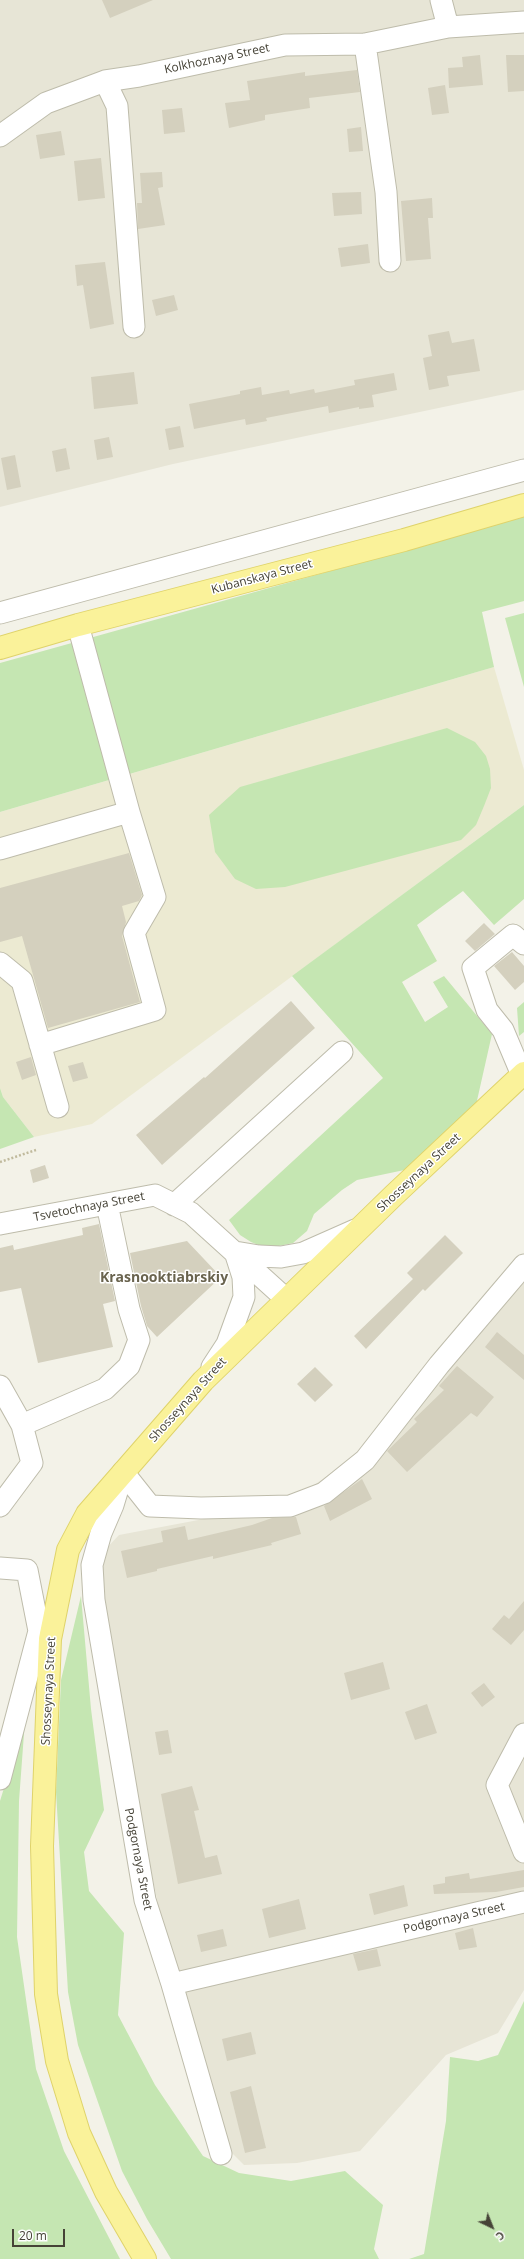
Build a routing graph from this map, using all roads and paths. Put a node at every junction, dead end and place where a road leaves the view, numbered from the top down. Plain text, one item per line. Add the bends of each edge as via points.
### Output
1 (441, 0) edge
2 (524, 22) edge
3 (448, 27) junction
4 (365, 44) junction
5 (105, 82) junction
6 (0, 136) edge
7 (390, 261) dead end
8 (134, 327) dead end
9 (524, 470) edge
10 (524, 505) edge
11 (0, 613) edge
12 (78, 625) junction
13 (0, 648) edge
14 (129, 812) junction
15 (0, 849) edge
16 (524, 944) edge
17 (0, 963) edge
18 (40, 1045) junction
19 (342, 1052) dead end
20 (523, 1074) edge
21 (58, 1107) dead end
22 (36, 1150) dead end
23 (0, 1162) edge
24 (108, 1204) junction
25 (174, 1205) junction
26 (0, 1224) edge
27 (361, 1227) junction
28 (235, 1252) junction
29 (524, 1265) edge
30 (286, 1299) junction
31 (203, 1381) junction
32 (0, 1386) edge
33 (22, 1425) junction
34 (123, 1472) junction
35 (0, 1506) edge
36 (0, 1568) edge
37 (524, 1734) edge
38 (0, 1779) edge
39 (524, 1852) edge
40 (524, 1902) edge
41 (172, 1984) junction
42 (221, 2154) dead end
43 (145, 2259) edge

1 - 3 street
2 - 3 street, Kolkhoznaya Street
3 - 4 street, Kolkhoznaya Street
4 - 5 street, Kolkhoznaya Street via 285,45
4 - 7 street via 385,185
5 - 6 street, Kolkhoznaya Street via 46,103
5 - 8 street via 117,106
9 - 11 street
10 - 12 main road, Kubanskaya Street via 404,540
12 - 13 main road, Kubanskaya Street
12 - 14 street
14 - 15 street
14 - 18 street via 155,897 134,933 155,1010
16 - 20 street via 513,935 473,968 487,1010 503,1030
17 - 18 street via 22,982
18 - 21 street
19 - 25 street
20 - 27 main road, Shosseynaya Street
22 - 23 path
24 - 25 street, Tsvetochnaya Street via 155,1195
24 - 26 street, Tsvetochnaya Street
24 - 33 street via 129,1310 139,1340 130,1366 105,1389
25 - 28 street, Tsvetochnaya Street via 191,1213
27 - 28 street via 303,1253 281,1257
27 - 30 main road, Shosseynaya Street
28 - 30 street, Tsvetochnaya Street
28 - 31 street via 243,1277 244,1297 227,1344
29 - 34 street via 439,1366 365,1460 324,1493 290,1506 150,1506
30 - 31 main road, Shosseynaya Street
31 - 34 main road, Shosseynaya Street
32 - 33 street
33 - 35 street via 32,1462
34 - 41 street, Podgornaya Street via 92,1565 94,1600 145,1900
34 - 43 main road, Shosseynaya Street via 86,1514 68,1550 50,1639 42,1846 46,1994 57,2061 79,2133 106,2192
36 - 38 street via 27,1570 39,1631
37 - 39 street via 497,1785
40 - 41 street, Podgornaya Street
41 - 42 street

